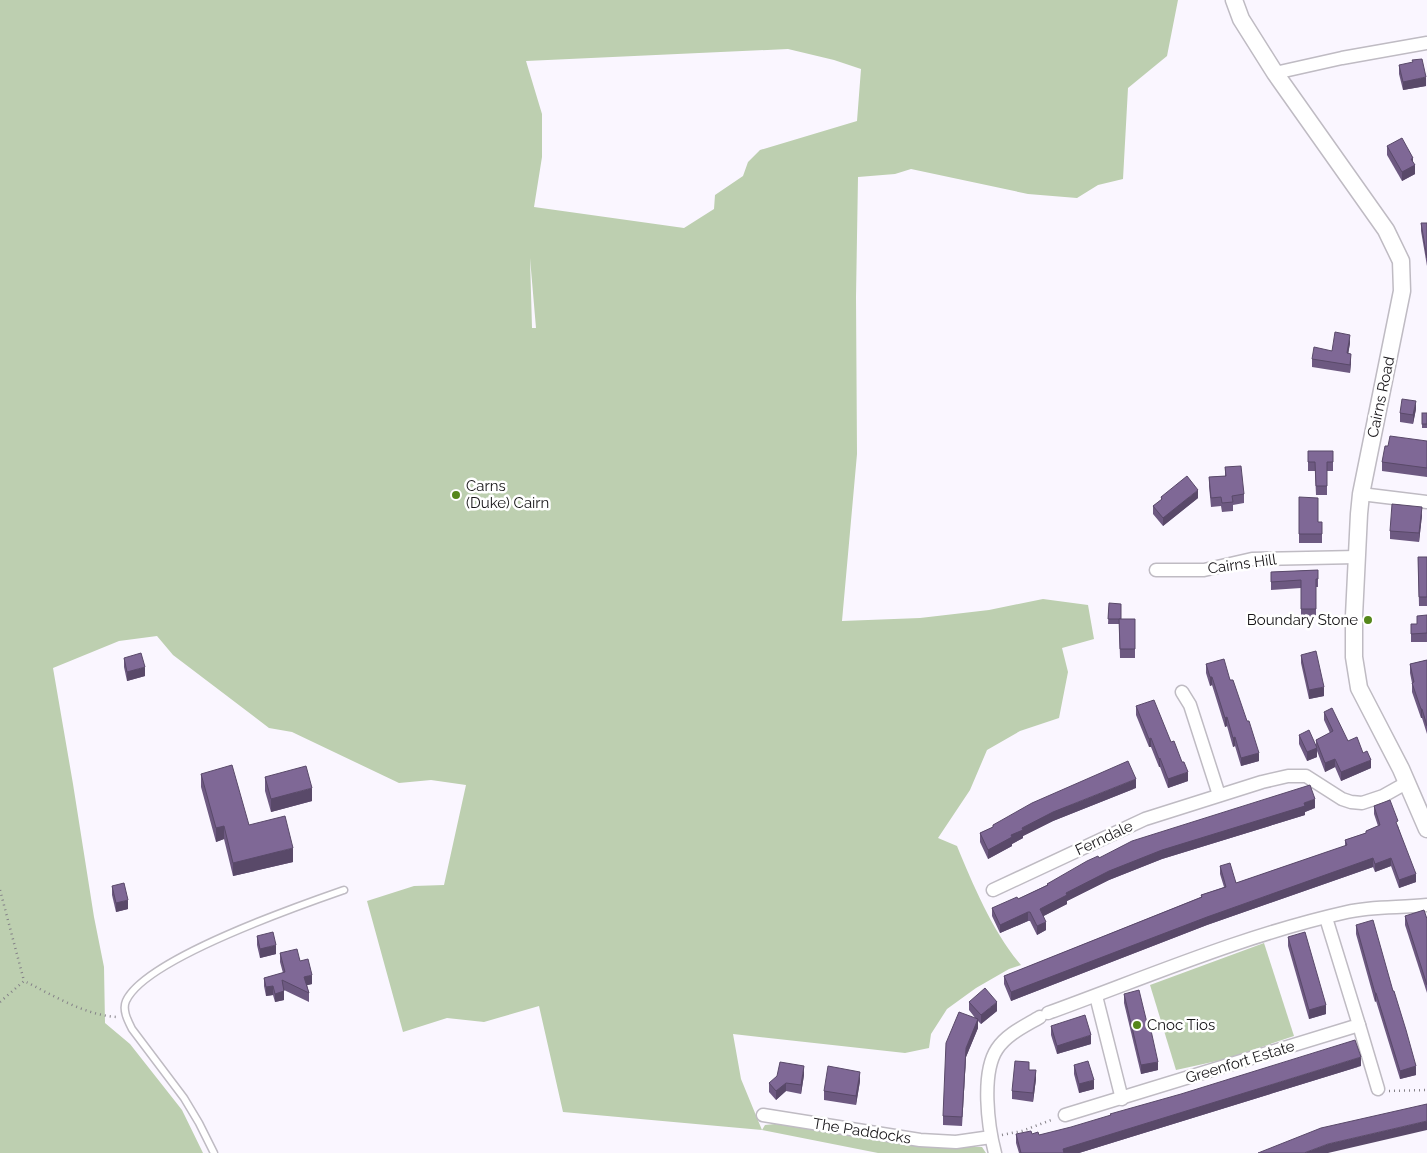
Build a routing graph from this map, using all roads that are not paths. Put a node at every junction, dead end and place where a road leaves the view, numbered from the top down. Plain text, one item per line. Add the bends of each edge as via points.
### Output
1 (1234, 0) edge
2 (1427, 43) edge
3 (1275, 74) junction
4 (1361, 494) junction
5 (1427, 502) edge
6 (1357, 557) junction
7 (1156, 570) dead end
8 (1182, 692) dead end
9 (1408, 782) junction
10 (1219, 796) junction
11 (1427, 828) edge
12 (344, 890) dead end
13 (993, 890) dead end
14 (1427, 905) edge
15 (1326, 918) junction
16 (1096, 996) junction
17 (1358, 1025) junction
18 (1378, 1089) road end
19 (1122, 1099) junction
20 (763, 1115) dead end
21 (1065, 1116) road end
22 (991, 1137) junction
23 (214, 1153) edge
24 (995, 1153) edge

1 - 3 street, Cairns Road via 1241,19
2 - 3 street
3 - 4 street, Cairns Road via 1386,230 1401,261 1402,292
4 - 5 street
4 - 6 street, Cairns Road
6 - 7 street, Cairns Hill via 1252,560 1204,570
6 - 9 street, Cairns Road via 1354,657 1359,688
8 - 10 street via 1190,705
9 - 10 street, Ferndale via 1362,803 1351,802 1306,776 1298,775
9 - 11 street, Cairns Road
10 - 13 street, Ferndale via 1132,825
12 - 23 lane via 274,914 196,950 154,972 134,988 125,1003 126,1018 184,1098
14 - 15 street via 1350,912
15 - 16 street via 1292,925 1205,954
15 - 17 street
16 - 19 street
16 - 22 street via 1044,1015 1013,1033 996,1050 987,1097
17 - 18 street
17 - 19 street, Greenfort Estate
19 - 21 street, Greenfort Estate
20 - 22 street, The Paddocks via 920,1140 956,1142
22 - 24 street

